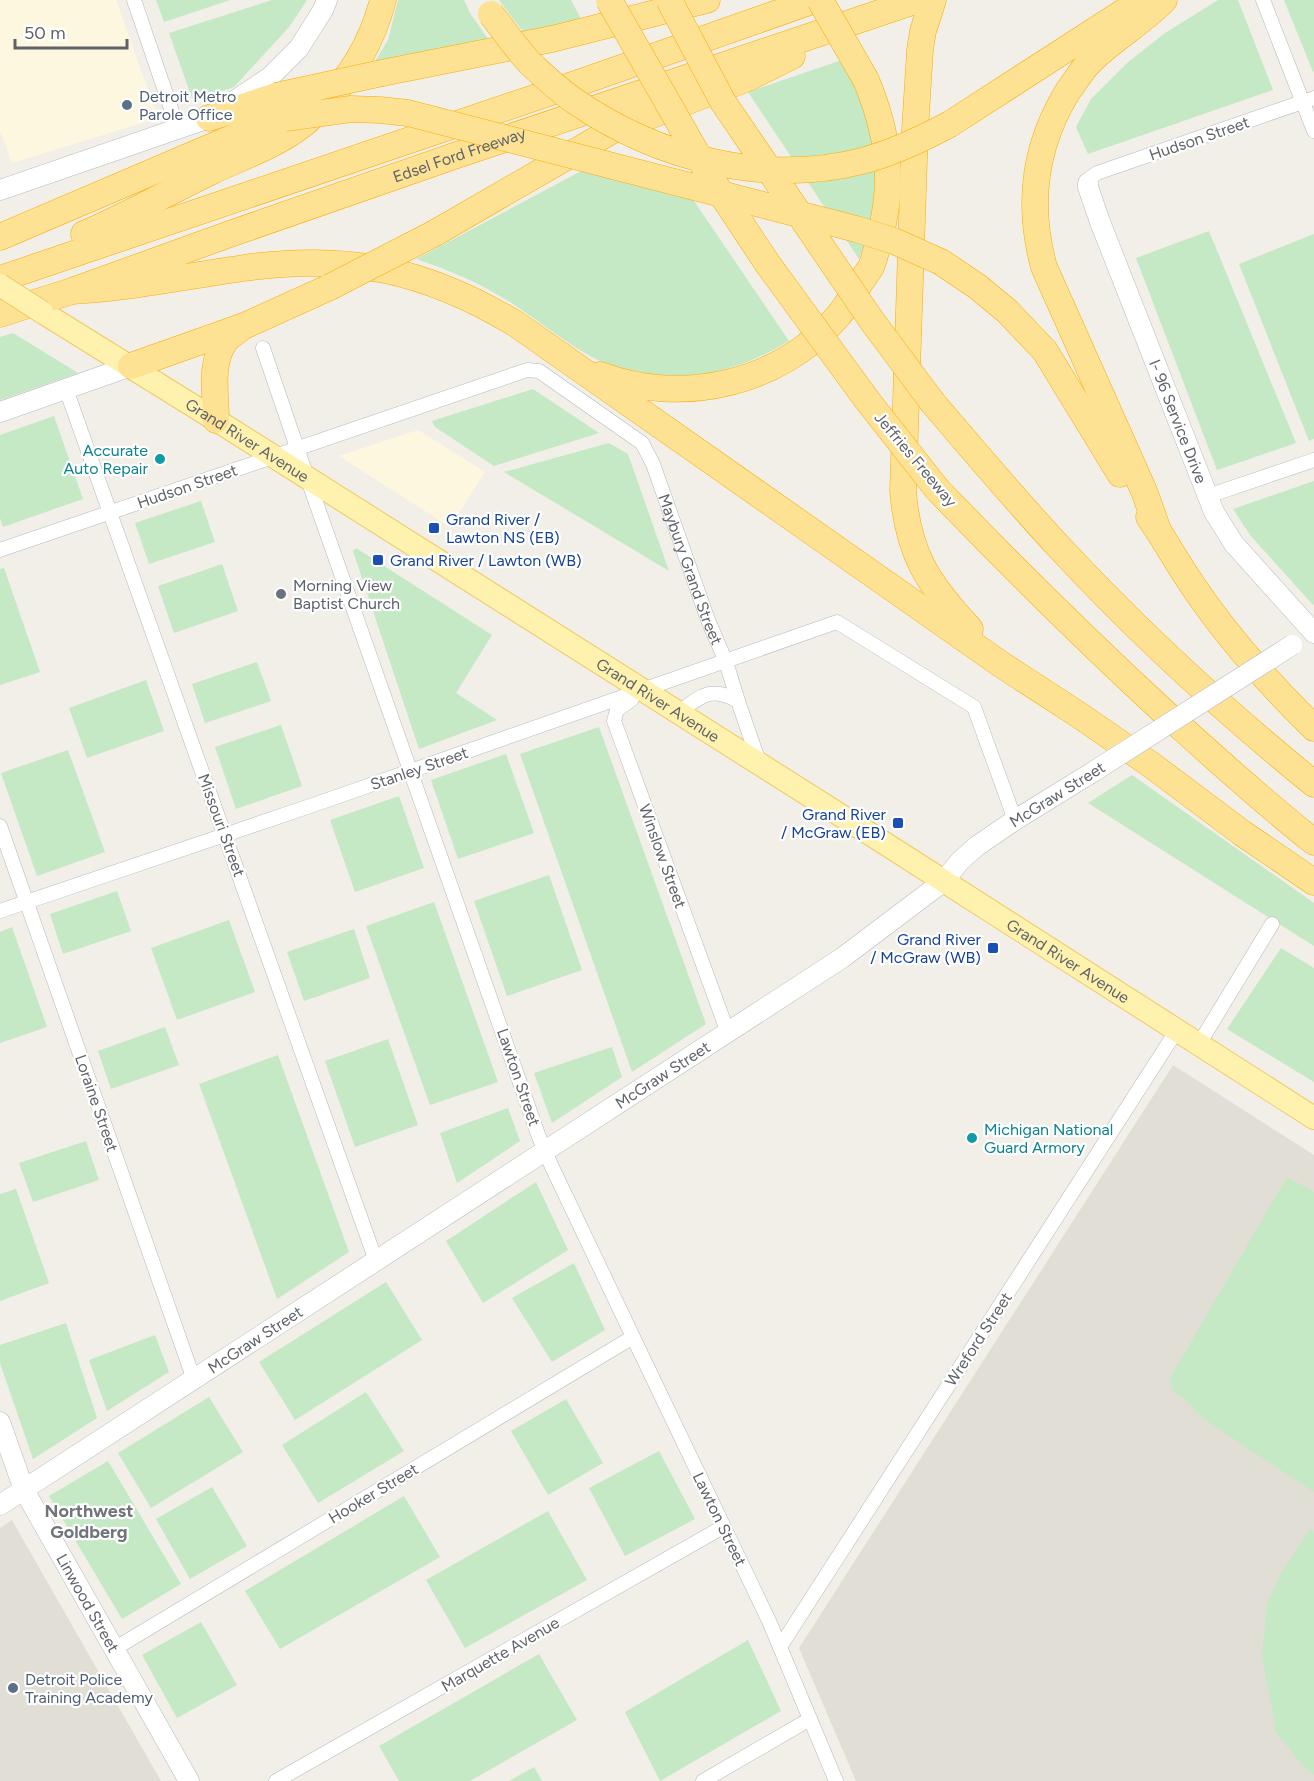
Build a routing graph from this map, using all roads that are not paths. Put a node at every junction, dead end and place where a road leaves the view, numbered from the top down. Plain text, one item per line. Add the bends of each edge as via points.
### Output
1 (134, 0) edge
2 (327, 0) edge
3 (383, 0) edge
4 (609, 0) edge
5 (669, 0) edge
6 (706, 0) edge
7 (815, 0) edge
8 (820, 0) edge
9 (918, 0) edge
10 (933, 0) edge
11 (1142, 0) edge
12 (1164, 0) edge
13 (1263, 0) edge
14 (486, 7) edge
15 (868, 18) junction
16 (1308, 100) edge
17 (281, 107) junction
18 (209, 118) junction
19 (178, 129) junction
20 (1314, 131) edge
21 (1088, 183) joint
22 (0, 190) edge
23 (0, 237) edge
24 (35, 268) junction
25 (0, 279) edge
26 (0, 285) edge
27 (72, 291) junction
28 (0, 314) edge
29 (244, 326) junction
30 (263, 348) dead end
31 (564, 358) junction
32 (131, 366) junction
33 (66, 389) junction
34 (0, 412) edge
35 (216, 420) junction
36 (638, 440) joint
37 (297, 449) junction
38 (274, 456) junction
39 (1314, 460) edge
40 (307, 477) junction
41 (1208, 496) junction
42 (110, 512) junction
43 (1158, 531) junction
44 (0, 550) edge
45 (1314, 632) edge
46 (726, 662) junction
47 (1002, 665) junction
48 (643, 691) junction
49 (738, 701) junction
50 (678, 713) junction
51 (1314, 728) edge
52 (759, 764) junction
53 (411, 771) junction
54 (1314, 784) edge
55 (1015, 820) junction
56 (0, 826) edge
57 (225, 835) junction
58 (1314, 842) edge
59 (944, 882) junction
60 (1314, 882) edge
61 (26, 902) junction
62 (0, 911) edge
63 (1272, 924) dead end
64 (1177, 1030) junction
65 (728, 1033) junction
66 (1199, 1044) junction
67 (1314, 1118) edge
68 (546, 1151) junction
69 (376, 1261) junction
70 (633, 1337) junction
71 (194, 1380) junction
72 (0, 1422) edge
73 (24, 1490) junction
74 (0, 1505) edge
75 (723, 1527) junction
76 (780, 1647) junction
77 (114, 1649) junction
78 (810, 1719) junction
79 (189, 1781) edge
80 (276, 1781) edge
81 (703, 1781) edge
82 (836, 1781) edge

1 - 19 street
2 - 18 street via 299,48 270,77
3 - 24 highway via 372,36 353,69 303,125 264,148 72,239
4 - 58 highway, Jeffries Freeway, bridge via 709,175 767,263 937,489 1099,652 1212,756
5 - 54 highway, bridge via 723,102 872,321 933,403 1060,548 1124,614
6 - 17 highway, bridge via 552,39 382,73
7 - 24 highway, Edsel Ford Freeway
8 - 31 highway, bridge via 866,80 887,147 885,214 872,265 838,316 807,346 764,371 716,386 679,390 611,380
9 - 15 highway, Edsel Ford Freeway
10 - 47 highway via 920,50 915,130 905,513 911,541 930,582
11 - 14 highway, bridge via 950,124 914,143 862,160 801,169 748,168 692,158 624,131 575,101 532,65
12 - 43 highway via 1086,66 1056,111 1039,163 1034,206 1037,244 1044,267 1144,491
13 - 16 street
15 - 27 highway, Edsel Ford Freeway via 457,155
15 - 29 highway, bridge via 748,78 613,130 435,233
16 - 20 street
16 - 21 street, Hudson Street via 1097,173
17 - 18 highway
17 - 23 highway via 260,126
17 - 43 highway, bridge via 408,113 856,229 941,262 1008,311 1045,351
18 - 19 street
19 - 22 street
21 - 41 street, I- 96 Service Drive
24 - 25 highway, Edsel Ford Freeway
26 - 32 main road, Grand River Avenue, bridge
27 - 28 highway, Edsel Ford Freeway
27 - 31 highway via 106,290 247,267 345,263 401,272 449,289 509,319
29 - 32 highway
29 - 35 highway via 227,339 217,358
30 - 37 street, Lawton Street
31 - 47 highway
32 - 33 street
32 - 35 main road, Grand River Avenue
33 - 34 street
33 - 42 street, Missouri Street
35 - 38 main road, Grand River Avenue
36 - 37 street, Hudson Street via 539,371 527,370
36 - 46 street, Maybury Grand Street via 653,464
37 - 38 street, Hudson Street
37 - 40 street, Lawton Street
38 - 40 main road, Grand River Avenue
38 - 42 street, Hudson Street
39 - 41 street
40 - 48 main road, Grand River Avenue
40 - 53 street, Lawton Street
41 - 45 street, I- 96 Service Drive via 1234,544
42 - 44 street, Hudson Street
42 - 57 street, Missouri Street
43 - 51 highway via 1213,614
45 - 55 street, McGraw Street, bridge
46 - 48 street, Stanley Street
46 - 49 street, Maybury Grand Street
46 - 55 street, Stanley Street via 837,622 974,706
47 - 60 highway via 1159,770
48 - 50 main road, Grand River Avenue
48 - 53 street, Stanley Street
48 - 65 street, Winslow Street via 617,710 614,721
49 - 50 street via 711,693
49 - 52 street, Maybury Grand Street
50 - 52 main road, Grand River Avenue
52 - 59 main road, Grand River Avenue
53 - 57 street, Stanley Street
53 - 68 street, Lawton Street
55 - 59 street, McGraw Street via 977,846
56 - 61 street, Loraine Street
57 - 61 street, Stanley Street
57 - 69 street, Missouri Street
59 - 64 main road, Grand River Avenue
59 - 65 street, McGraw Street via 842,958
61 - 62 street, Stanley Street
61 - 71 street, Loraine Street
63 - 66 street
64 - 66 main road, Grand River Avenue
64 - 76 street, Wreford Street
65 - 68 street, McGraw Street
66 - 67 main road, Grand River Avenue
68 - 69 street, McGraw Street
68 - 70 street, Lawton Street
69 - 71 street, McGraw Street
70 - 75 street, Lawton Street
70 - 77 street, Hooker Street
71 - 73 street, McGraw Street
72 - 73 street, Linwood Street
73 - 74 street, McGraw Street
73 - 77 street, Linwood Street
75 - 76 street, Lawton Street
75 - 80 street, Marquette Avenue
76 - 78 street, Lawton Street
77 - 79 street, Linwood Street
78 - 81 street
78 - 82 street, Lawton Street

